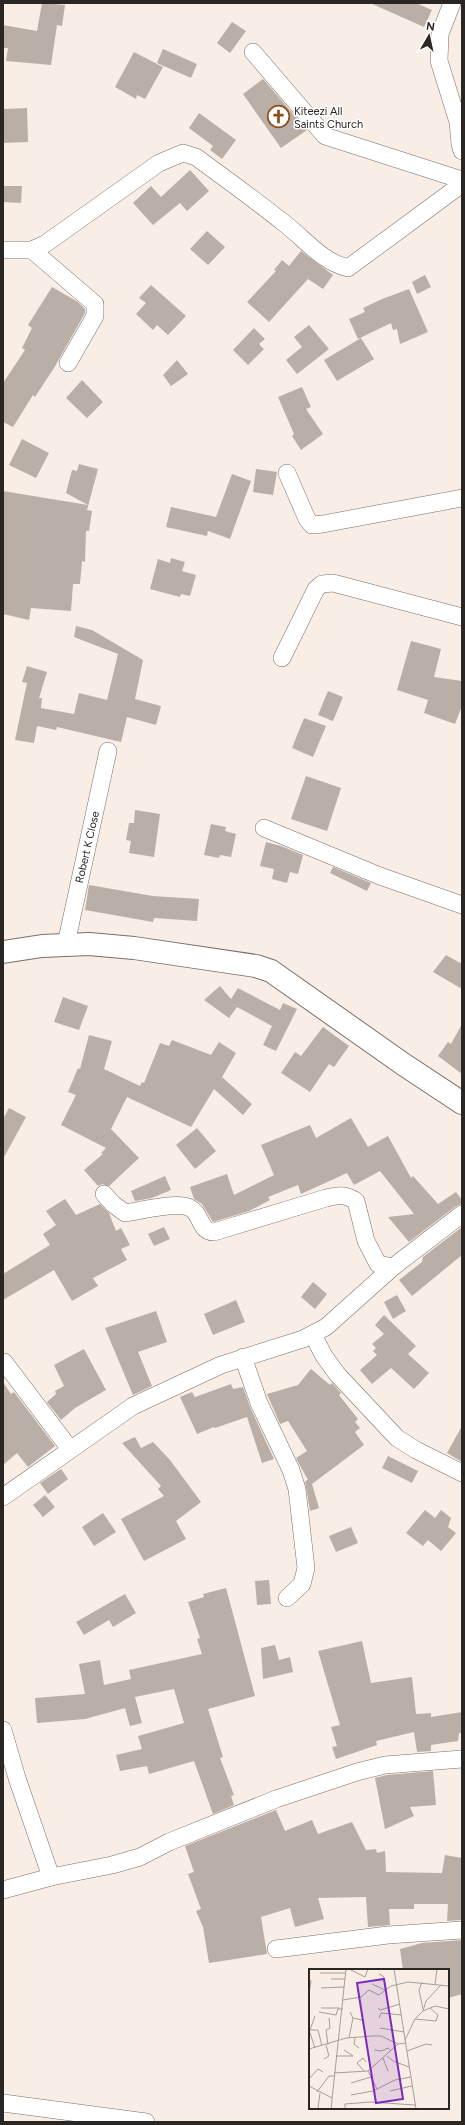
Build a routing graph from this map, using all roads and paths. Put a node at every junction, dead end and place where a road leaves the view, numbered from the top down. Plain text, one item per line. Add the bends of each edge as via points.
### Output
1 (452, 3) edge
2 (253, 52) dead end
3 (462, 152) edge
4 (462, 180) edge
5 (462, 184) edge
6 (3, 250) edge
7 (32, 250) junction
8 (68, 363) dead end
9 (287, 473) dead end
10 (462, 498) edge
11 (462, 616) edge
12 (282, 658) dead end
13 (108, 751) dead end
14 (264, 828) dead end
15 (462, 905) edge
16 (66, 944) junction
17 (3, 952) edge
18 (462, 1103) edge
19 (104, 1194) dead end
20 (462, 1214) edge
21 (393, 1267) junction
22 (313, 1335) junction
23 (243, 1357) junction
24 (4, 1362) dead end
25 (70, 1449) junction
26 (462, 1473) edge
27 (3, 1497) edge
28 (287, 1598) dead end
29 (3, 1730) edge
30 (462, 1759) edge
31 (51, 1877) junction
32 (3, 1890) edge
33 (462, 1930) edge
34 (276, 1949) dead end
35 (3, 2103) edge
36 (146, 2122) edge

1 - 3 street via 440,34 438,61 458,122
2 - 4 street via 325,136
5 - 7 street via 348,268 336,266 286,224 196,157 183,153 159,163 54,238
6 - 7 street
7 - 8 street via 95,304 95,316
9 - 10 street via 312,525
11 - 12 street via 333,583 322,584 316,589
13 - 16 street, Robert K Close
14 - 15 street via 380,876
16 - 17 street
16 - 18 street via 134,948 243,964 271,971
19 - 21 street via 112,1204 125,1213 175,1206 190,1208 208,1232 337,1195 348,1196 356,1201 366,1241 378,1264
20 - 21 street
21 - 22 street via 343,1314
22 - 23 street
22 - 26 street via 337,1374 397,1438
23 - 25 street via 133,1406
23 - 28 street via 259,1403 291,1470 296,1489 306,1568 302,1584
24 - 25 street
25 - 27 street
29 - 31 street
30 - 31 street via 385,1765 357,1772 276,1799 169,1842 140,1857
31 - 32 street
33 - 34 street via 388,1935
35 - 36 street

